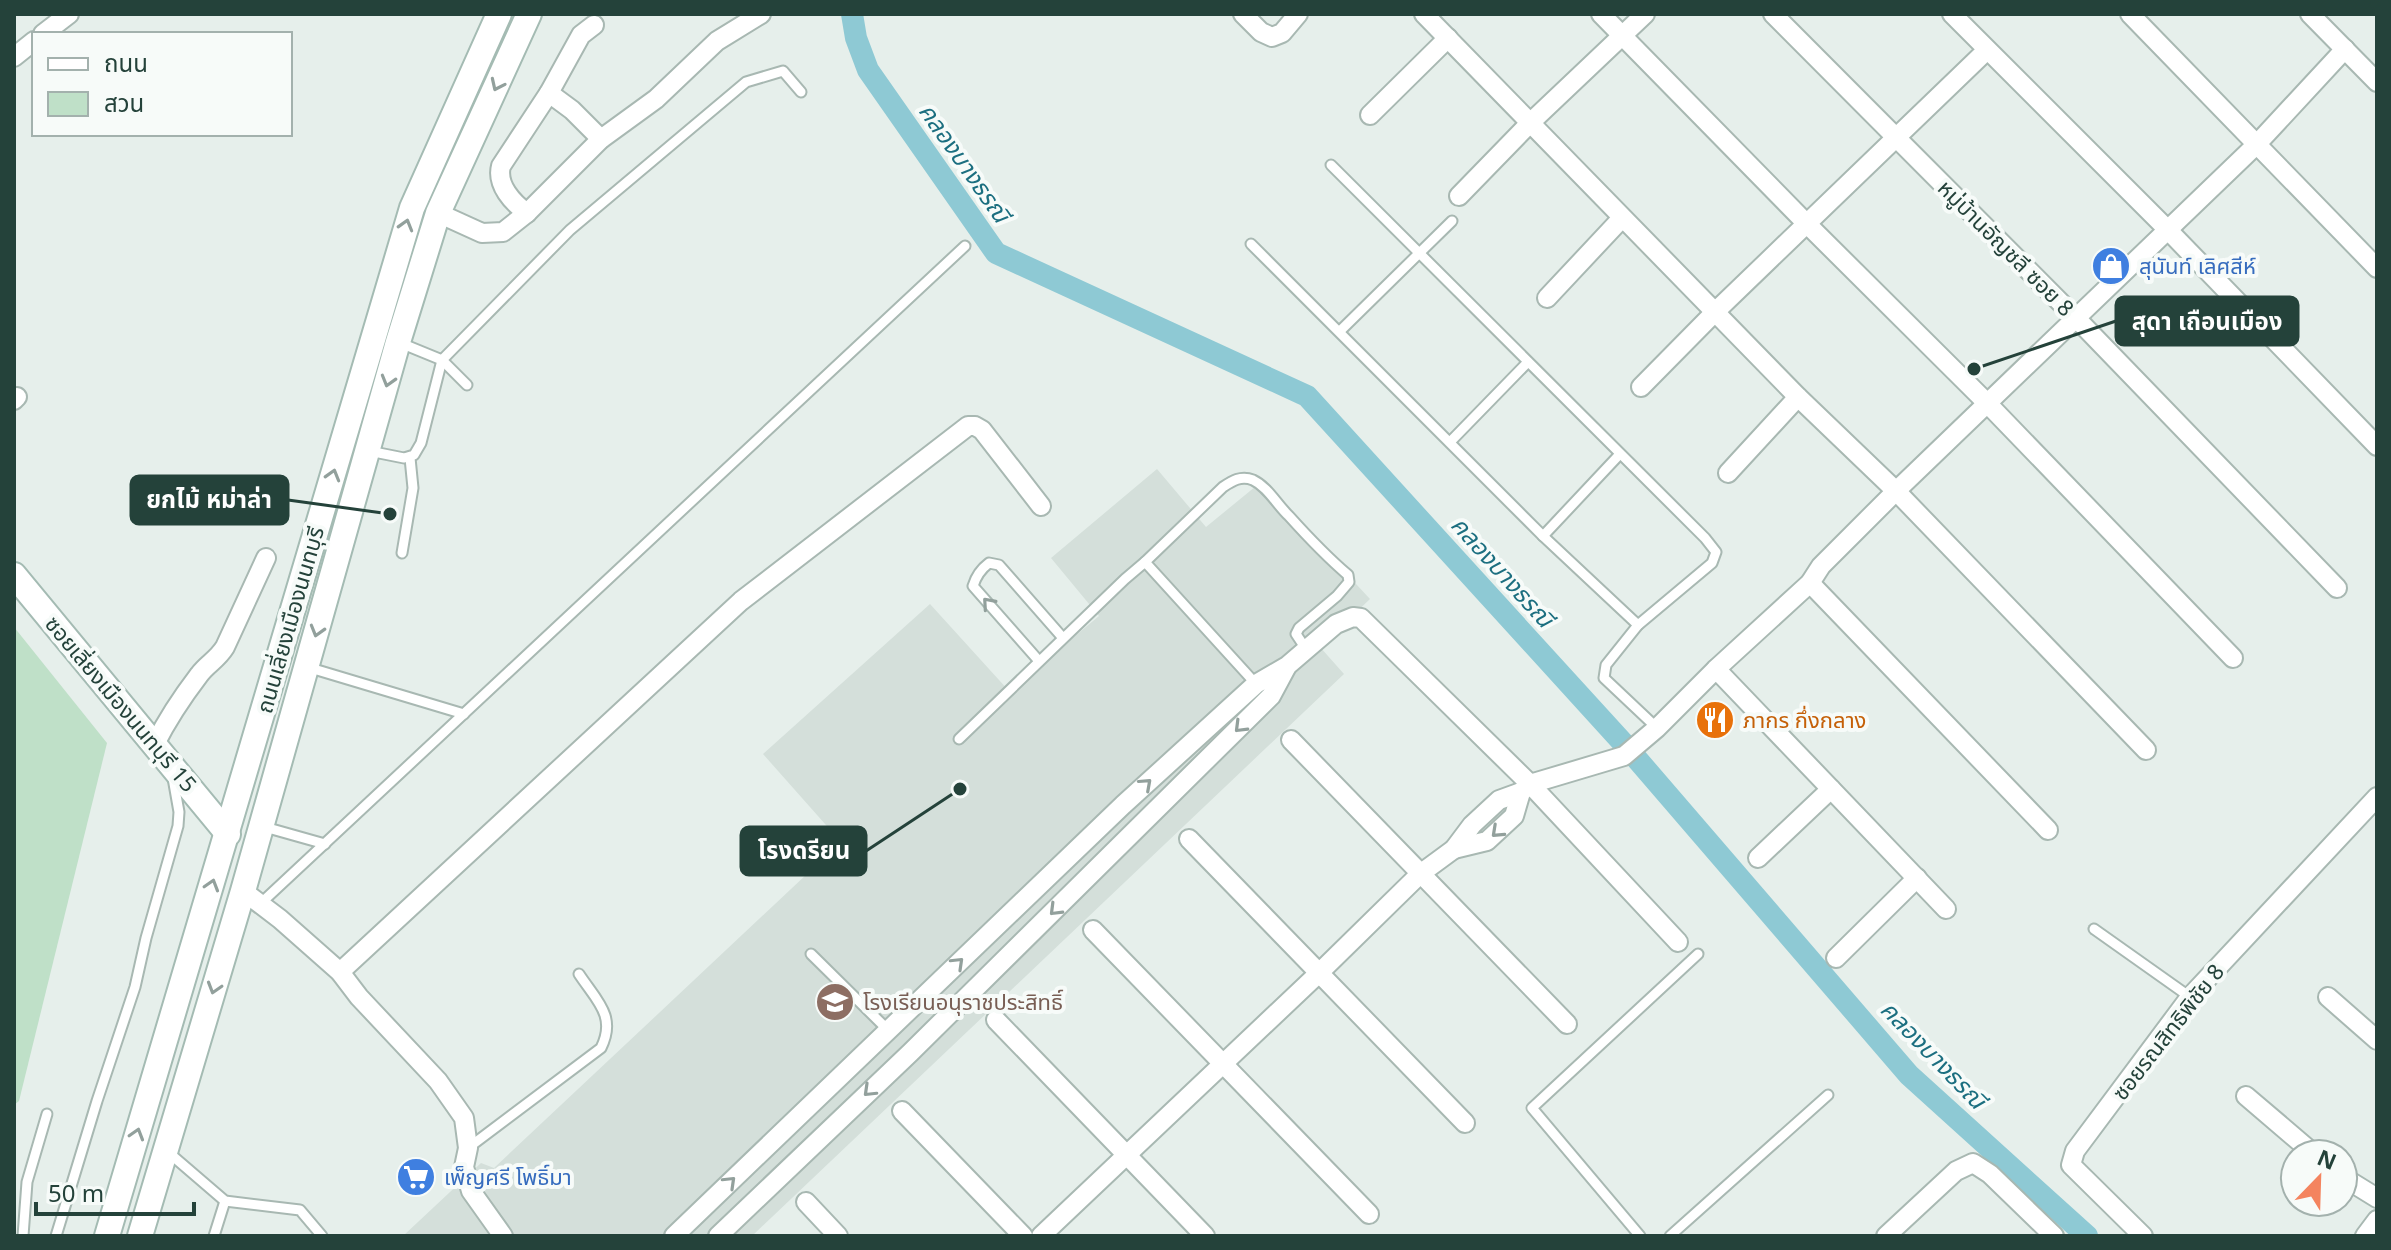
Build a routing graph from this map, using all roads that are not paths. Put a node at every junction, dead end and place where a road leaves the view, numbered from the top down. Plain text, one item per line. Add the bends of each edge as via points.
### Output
1 (69, 14) edge
2 (499, 14) edge
3 (529, 14) edge
4 (761, 14) edge
5 (1243, 14) edge
6 (1298, 14) edge
7 (1424, 14) edge
8 (1601, 14) edge
9 (1645, 14) edge
10 (1773, 14) edge
11 (1952, 14) edge
12 (2130, 14) edge
13 (2310, 14) edge
14 (594, 25) dead end
15 (46, 32) edge
16 (1622, 36) junction
17 (1448, 38) junction
18 (32, 43) edge
19 (2345, 49) junction
20 (1987, 50) junction
21 (14, 57) edge
22 (2377, 82) edge
23 (801, 92) dead end
24 (549, 93) junction
25 (1370, 115) dead end
26 (1530, 123) junction
27 (1895, 138) junction
28 (601, 139) junction
29 (2256, 145) junction
30 (1331, 165) dead end
31 (1459, 196) dead end
32 (438, 213) junction
33 (527, 213) junction
34 (1622, 218) junction
35 (1452, 221) dead end
36 (1807, 224) junction
37 (2167, 229) junction
38 (1251, 244) dead end
39 (965, 246) dead end
40 (1420, 254) junction
41 (2377, 268) edge
42 (1547, 298) dead end
43 (1716, 311) junction
44 (2075, 317) junction
45 (1340, 331) junction
46 (398, 342) junction
47 (442, 360) junction
48 (1528, 362) junction
49 (467, 385) dead end
50 (1641, 387) dead end
51 (1798, 397) junction
52 (1987, 403) junction
53 (2373, 433) edge
54 (1450, 442) junction
55 (368, 451) junction
56 (1620, 454) junction
57 (410, 458) junction
58 (1728, 473) dead end
59 (1896, 491) junction
60 (1041, 506) dead end
61 (1543, 536) junction
62 (402, 553) dead end
63 (266, 558) dead end
64 (1145, 562) junction
65 (14, 575) edge
66 (1810, 583) junction
67 (2337, 588) dead end
68 (1638, 625) junction
69 (1063, 638) junction
70 (1307, 651) junction
71 (2233, 658) dead end
72 (1039, 661) junction
73 (1287, 666) junction
74 (307, 667) junction
75 (1716, 669) junction
76 (1256, 684) junction
77 (464, 714) junction
78 (1657, 728) junction
79 (959, 739) dead end
80 (1291, 740) dead end
81 (155, 744) junction
82 (2146, 750) dead end
83 (171, 764) junction
84 (1525, 788) junction
85 (1831, 789) junction
86 (2377, 797) edge
87 (261, 826) junction
88 (2048, 830) dead end
89 (1096, 831) junction
90 (228, 834) junction
91 (1189, 839) dead end
92 (325, 844) junction
93 (1113, 853) junction
94 (1758, 858) dead end
95 (1420, 874) junction
96 (1917, 878) junction
97 (252, 897) junction
98 (1946, 909) dead end
99 (2094, 929) dead end
100 (1093, 930) dead end
101 (1678, 942) dead end
102 (811, 954) dead end
103 (1698, 954) dead end
104 (1836, 958) dead end
105 (340, 972) junction
106 (1319, 973) junction
107 (579, 974) dead end
108 (2190, 997) junction
109 (2328, 997) dead end
110 (996, 1020) dead end
111 (1567, 1024) dead end
112 (889, 1031) junction
113 (2377, 1040) edge
114 (910, 1053) junction
115 (1222, 1063) junction
116 (1828, 1095) dead end
117 (2246, 1096) dead end
118 (902, 1111) dead end
119 (47, 1114) dead end
120 (1465, 1123) dead end
121 (2295, 1138) edge
122 (468, 1148) junction
123 (166, 1149) junction
124 (1126, 1155) junction
125 (2359, 1187) edge
126 (2377, 1198) edge
127 (225, 1201) junction
128 (806, 1202) dead end
129 (1369, 1214) dead end
130 (2377, 1220) edge
131 (23, 1236) edge
132 (56, 1236) edge
133 (107, 1236) edge
134 (140, 1236) edge
135 (214, 1236) edge
136 (322, 1236) edge
137 (503, 1236) edge
138 (674, 1236) edge
139 (718, 1236) edge
140 (838, 1236) edge
141 (1023, 1236) edge
142 (1041, 1236) edge
143 (1205, 1236) edge
144 (1640, 1236) edge
145 (1670, 1236) edge
146 (1886, 1236) edge
147 (2054, 1236) edge
148 (2143, 1236) edge
149 (2365, 1236) edge

1 - 15 street
90 -> 2 main road, ถนนเลี่ยงเมืองนนทบุรี via 412,208
3 -> 32 main road, ถนนเลี่ยงเมืองนนทบุรี
4 - 28 street via 717,41 656,99
5 - 6 street via 1272,37
7 - 17 street
8 - 16 street
9 - 16 street
10 - 27 street, หมู่บ้านอัญชลี ซอย 8
11 - 20 street
12 - 29 street
13 - 19 street
14 - 24 street via 581,35
16 - 26 street
16 - 36 street
17 - 25 street
17 - 26 street
18 - 21 street
19 - 22 street
19 - 29 street
20 - 27 street
20 - 37 street
23 - 47 lane via 783,71 746,82 570,230
24 - 28 street
24 - 33 street via 499,173 502,185
26 - 31 street
26 - 34 street
27 - 36 street
27 - 44 street, หมู่บ้านอัญชลี ซอย 8
28 - 33 street
29 - 37 street
29 - 41 street
30 - 40 lane
32 - 33 street via 494,234
32 - 46 main road, ถนนเลี่ยงเมืองนนทบุรี
34 - 42 street
34 - 43 street
35 - 40 lane
36 - 43 street
36 - 52 street
37 - 44 street
37 - 53 street
38 - 45 lane
39 - 77 lane
40 - 45 lane
40 - 48 lane
43 - 50 street
43 - 51 street
44 - 52 street
44 - 67 street, หมู่บ้านอัญชลี ซอย 8
45 - 54 lane
46 - 47 lane
46 -> 55 main road, ถนนเลี่ยงเมืองนนทบุรี
47 - 49 lane
47 - 57 lane via 421,443
48 - 54 lane
48 - 56 lane
51 - 58 street
51 - 59 street
52 - 59 street
52 - 71 street
54 - 61 lane
55 - 57 lane
55 -> 74 main road, ถนนเลี่ยงเมืองนนทบุรี
56 - 61 lane
56 - 68 lane via 1716,552 1712,563
57 - 62 lane via 413,488
59 - 66 street
59 - 82 street
60 - 105 street via 982,430 968,426 741,601
61 - 68 lane
63 - 81 street via 225,647 201,671
64 - 69 lane
64 - 70 lane via 1223,487 1235,479 1254,480 1348,575 1349,582 1337,596 1299,628 1296,634
64 - 76 lane
65 - 81 main road, ซอยเลี่ยงเมืองนนทบุรี 15
66 - 75 street
66 - 88 street
68 - 78 lane via 1606,665 1604,678
69 - 72 lane
72 -> 69 lane via 973,586 983,567 999,565
70 - 73 street
70 - 84 street via 1336,624 1361,618
72 - 79 lane
73 - 76 street
73 -> 93 street via 1271,696
74 - 77 lane
74 - 87 main road, ถนนเลี่ยงเมืองนนทบุรี
75 - 78 street
75 - 85 street
89 -> 76 street
77 - 92 lane
78 - 84 street via 1624,756
80 - 95 street
81 - 83 main road, ซอยเลี่ยงเมืองนนทบุรี 15
83 - 90 main road, ซอยเลี่ยงเมืองนนทบุรี 15
83 - 132 lane via 178,826 135,987
84 - 95 street via 1514,816 1487,841 1454,849
84 - 101 street
85 - 94 street
85 - 96 street
86 - 108 street, ซอยรณสิทธิพิชัย 8
87 - 92 lane
87 - 97 main road, ถนนเลี่ยงเมืองนนทบุรี
89 - 93 street
112 -> 89 street
133 -> 90 main road, ถนนเลี่ยงเมืองนนทบุรี
91 - 106 street
92 - 97 lane
93 -> 114 street
95 - 106 street
95 - 111 street
96 - 98 street
96 - 104 street
97 - 105 street
97 -> 123 main road, ถนนเลี่ยงเมืองนนทบุรี
99 - 108 lane
100 - 115 street
102 - 112 lane
103 - 144 lane via 1532,1108
105 - 122 street via 457,1106
106 - 115 street
106 - 120 street
107 - 122 lane via 607,1018 608,1034 601,1048
108 - 148 street, ซอยรณสิทธิพิชัย 8 via 2075,1151 2071,1165
109 - 113 street
110 - 124 street
112 - 114 street
138 -> 112 street
114 -> 139 street
115 - 124 street
115 - 129 street
116 - 145 lane
117 - 121 street
118 - 141 street
119 - 131 lane via 27,1182
122 - 137 street via 464,1167 471,1191
123 - 127 lane
123 - 134 main road, ถนนเลี่ยงเมืองนนทบุรี
124 - 142 street
124 - 143 street
125 - 126 street
127 - 135 lane
127 - 136 lane via 300,1210
128 - 140 street
130 - 149 street
146 - 147 street via 1956,1171 1973,1163

